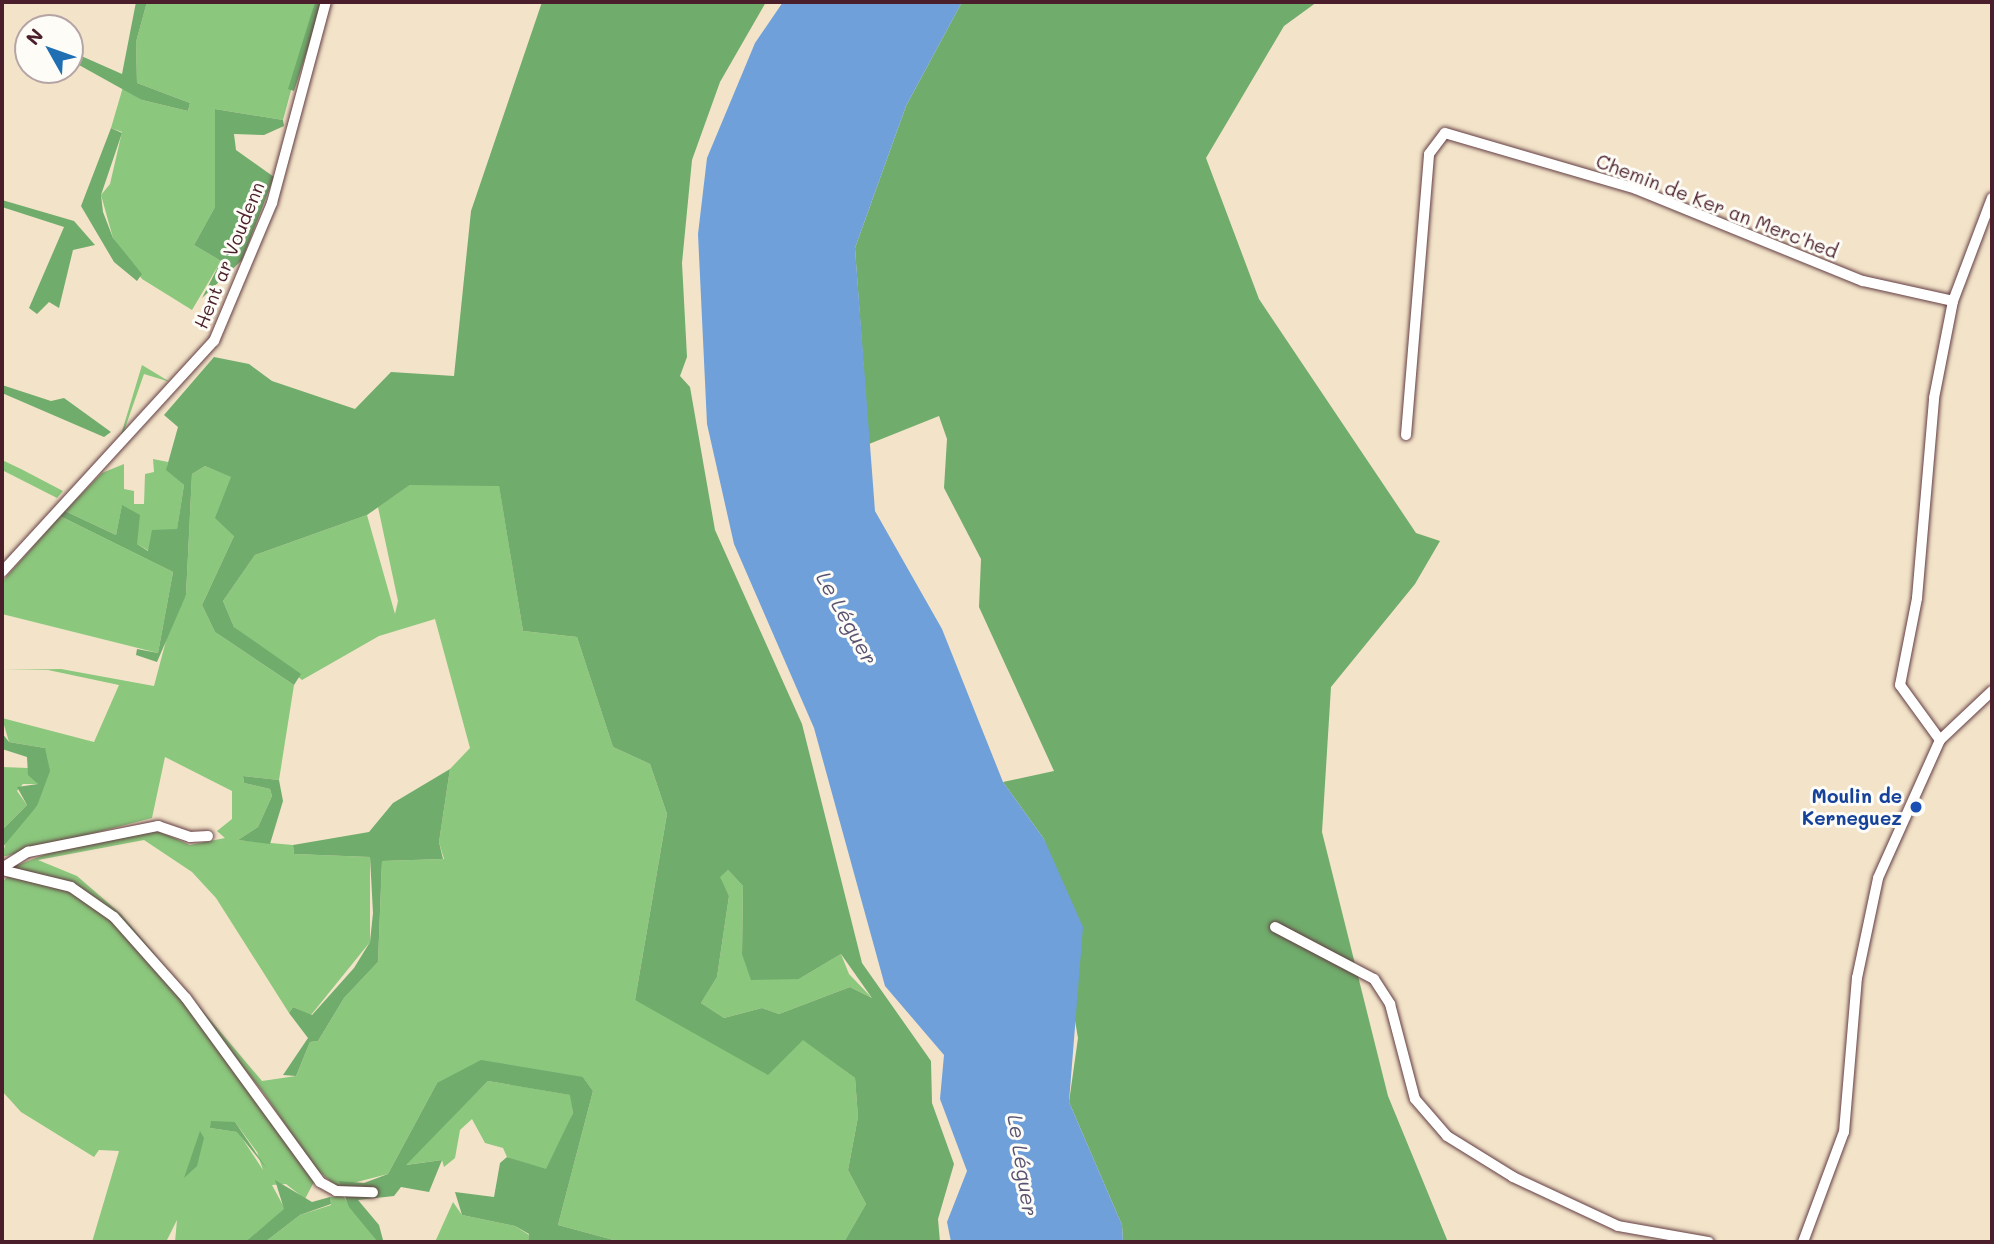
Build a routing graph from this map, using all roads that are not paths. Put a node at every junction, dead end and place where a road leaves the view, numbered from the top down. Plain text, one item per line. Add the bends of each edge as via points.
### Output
1 (326, 2) edge
2 (1992, 198) edge
3 (1953, 301) junction
4 (1406, 435) dead end
5 (2, 572) edge
6 (1992, 691) edge
7 (1940, 740) junction
8 (208, 836) dead end
9 (2, 869) edge
10 (1275, 927) dead end
11 (373, 1192) dead end
12 (1709, 1242) edge
13 (1804, 1242) edge

1 - 5 street, Hent ar Voudenn via 272,203 214,341
2 - 3 street
3 - 4 street, Chemin de Ker an Merc'hed via 1863,281 1636,189 1445,133 1429,154
3 - 7 street via 1934,398 1917,598 1900,685
6 - 7 street
7 - 13 street via 1865,920 1844,1132
8 - 9 street via 190,837 158,826 28,852
9 - 11 street via 71,887 114,917 186,998 320,1182 336,1191
10 - 12 street via 1374,979 1390,1004 1415,1099 1447,1136 1513,1177 1618,1226

